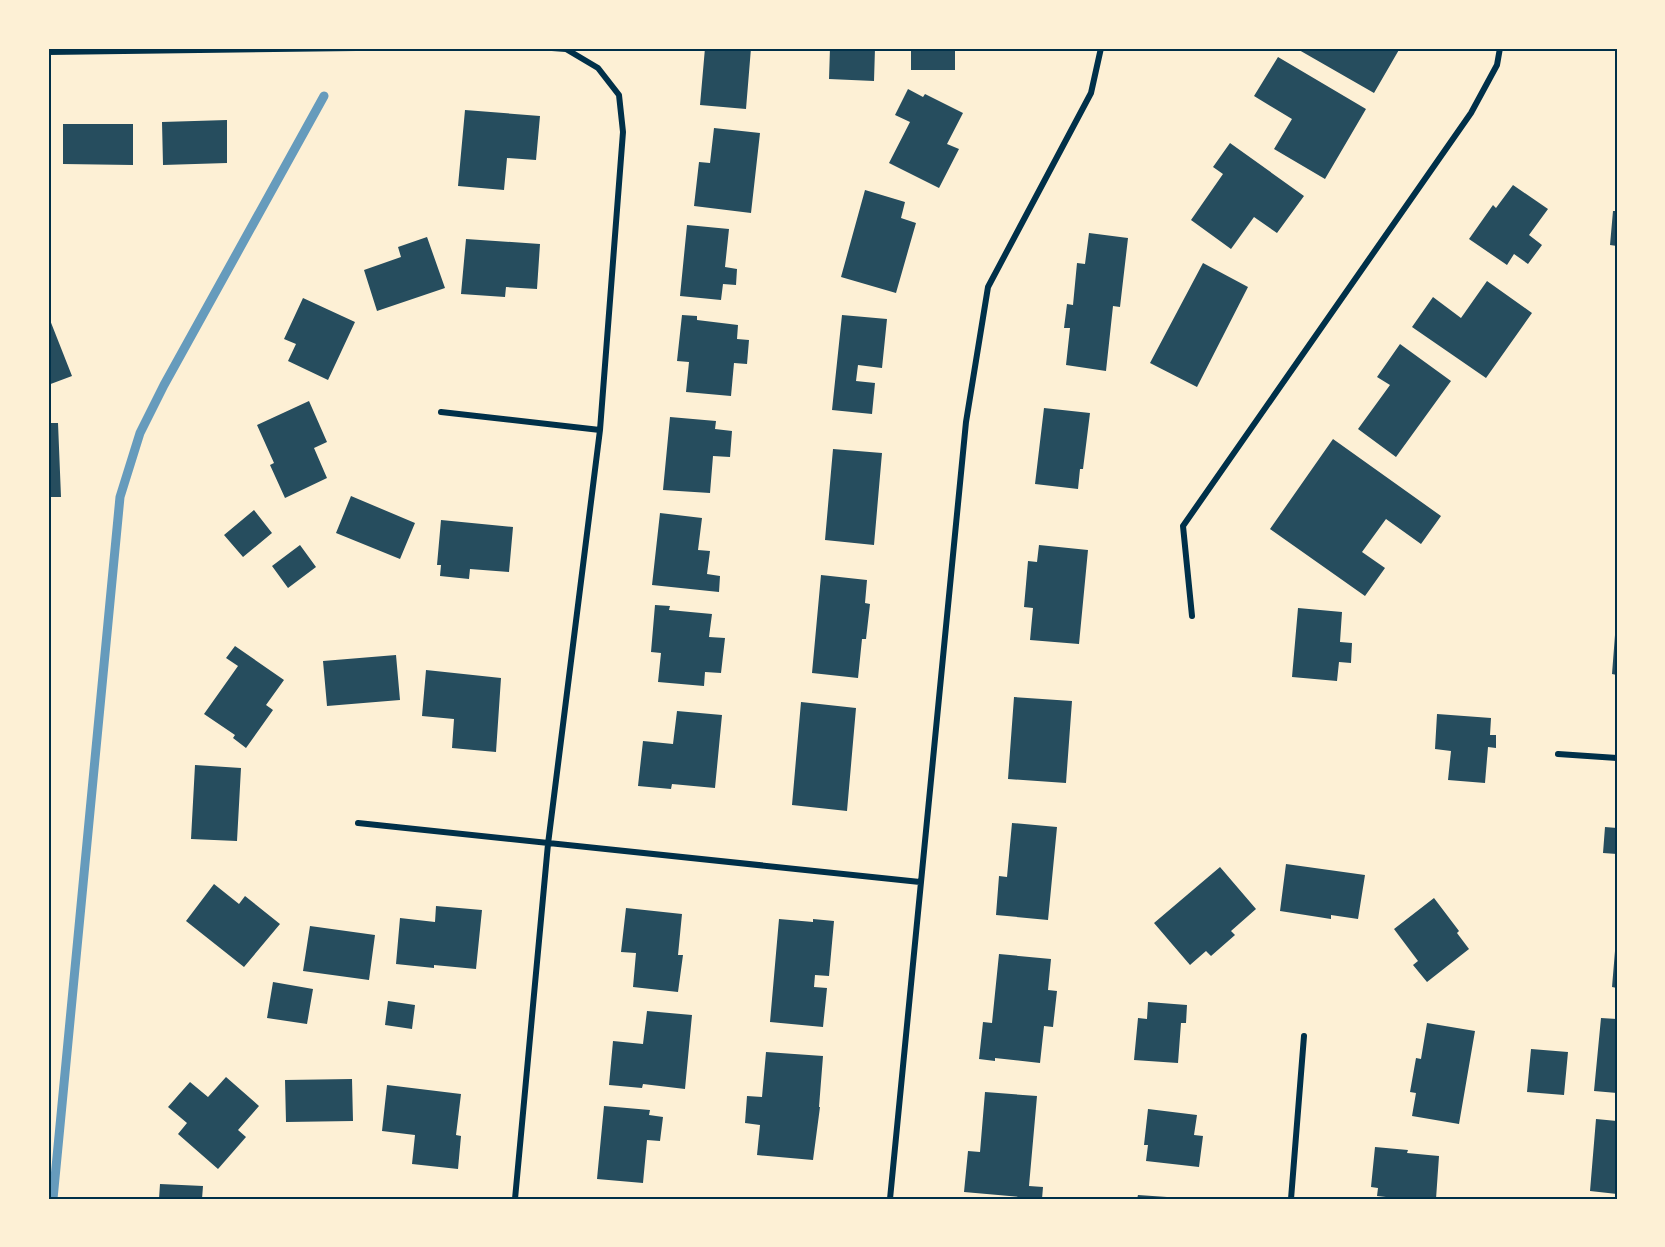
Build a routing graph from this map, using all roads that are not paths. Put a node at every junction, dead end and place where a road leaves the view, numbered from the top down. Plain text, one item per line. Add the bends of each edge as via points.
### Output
1 (356, 48) edge
2 (552, 48) edge
3 (1101, 48) edge
4 (1500, 48) edge
5 (167, 50) edge
6 (48, 52) edge
7 (441, 412) dead end
8 (600, 430) junction
9 (1192, 616) dead end
10 (1558, 754) dead end
11 (1617, 758) edge
12 (358, 823) dead end
13 (548, 844) junction
14 (920, 882) junction
15 (1304, 1036) dead end
16 (515, 1199) edge
17 (890, 1199) edge
18 (1291, 1199) edge

1 - 5 street
2 - 8 street via 566,49 598,68 619,95 623,132
3 - 14 street via 1091,93 988,287 966,422
4 - 9 street via 1497,65 1471,113 1183,526
5 - 6 street
7 - 8 street
8 - 13 street
10 - 11 street
12 - 13 street
13 - 14 street
13 - 16 street
14 - 17 street
15 - 18 street

